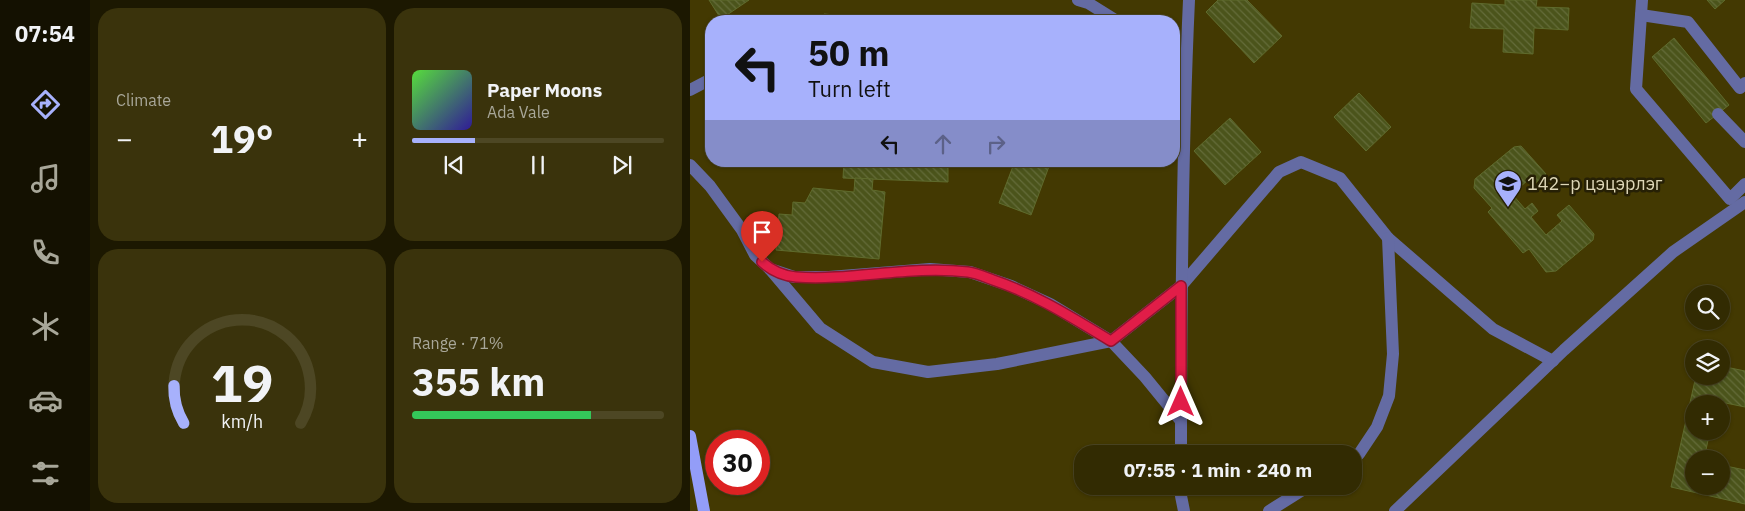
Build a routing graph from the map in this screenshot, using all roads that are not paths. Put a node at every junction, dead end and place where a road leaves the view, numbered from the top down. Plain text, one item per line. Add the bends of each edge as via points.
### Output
1 (1078, 0) edge
2 (1189, 0) edge
3 (1642, 0) edge
4 (1107, 15) edge
5 (1641, 15) junction
6 (705, 82) edge
7 (1745, 83) edge
8 (690, 90) edge
9 (1180, 92) edge
10 (1718, 114) dead end
11 (1745, 142) edge
12 (690, 164) edge
13 (1180, 167) edge
14 (1745, 184) edge
15 (1744, 207) edge
16 (1388, 238) junction
17 (770, 269) junction
18 (1181, 286) junction
19 (1111, 341) junction
20 (1553, 361) junction
21 (1181, 421) junction
22 (690, 436) edge
23 (1181, 445) edge
24 (1362, 450) edge
25 (1181, 495) edge
26 (1295, 495) edge
27 (704, 511) edge
28 (1184, 511) edge
29 (1269, 511) edge
30 (1395, 511) edge

1 - 4 street
2 - 9 street
3 - 5 street
5 - 7 street via 1688,22 1740,88
5 - 14 street via 1636,89 1730,199
6 - 8 street
10 - 11 street
12 - 17 street via 710,186 756,254
13 - 18 street
15 - 20 street via 1673,252
16 - 18 street via 1340,178 1301,162 1280,172
16 - 20 street via 1493,329
16 - 24 street via 1393,354 1388,396 1377,427
17 - 19 street via 794,277 930,269 970,272 1050,304
17 - 19 street via 820,328 873,362 928,372 998,364
18 - 19 street
18 - 21 street
19 - 21 street
20 - 30 street
21 - 23 street
22 - 27 main road
25 - 28 street
26 - 29 street

